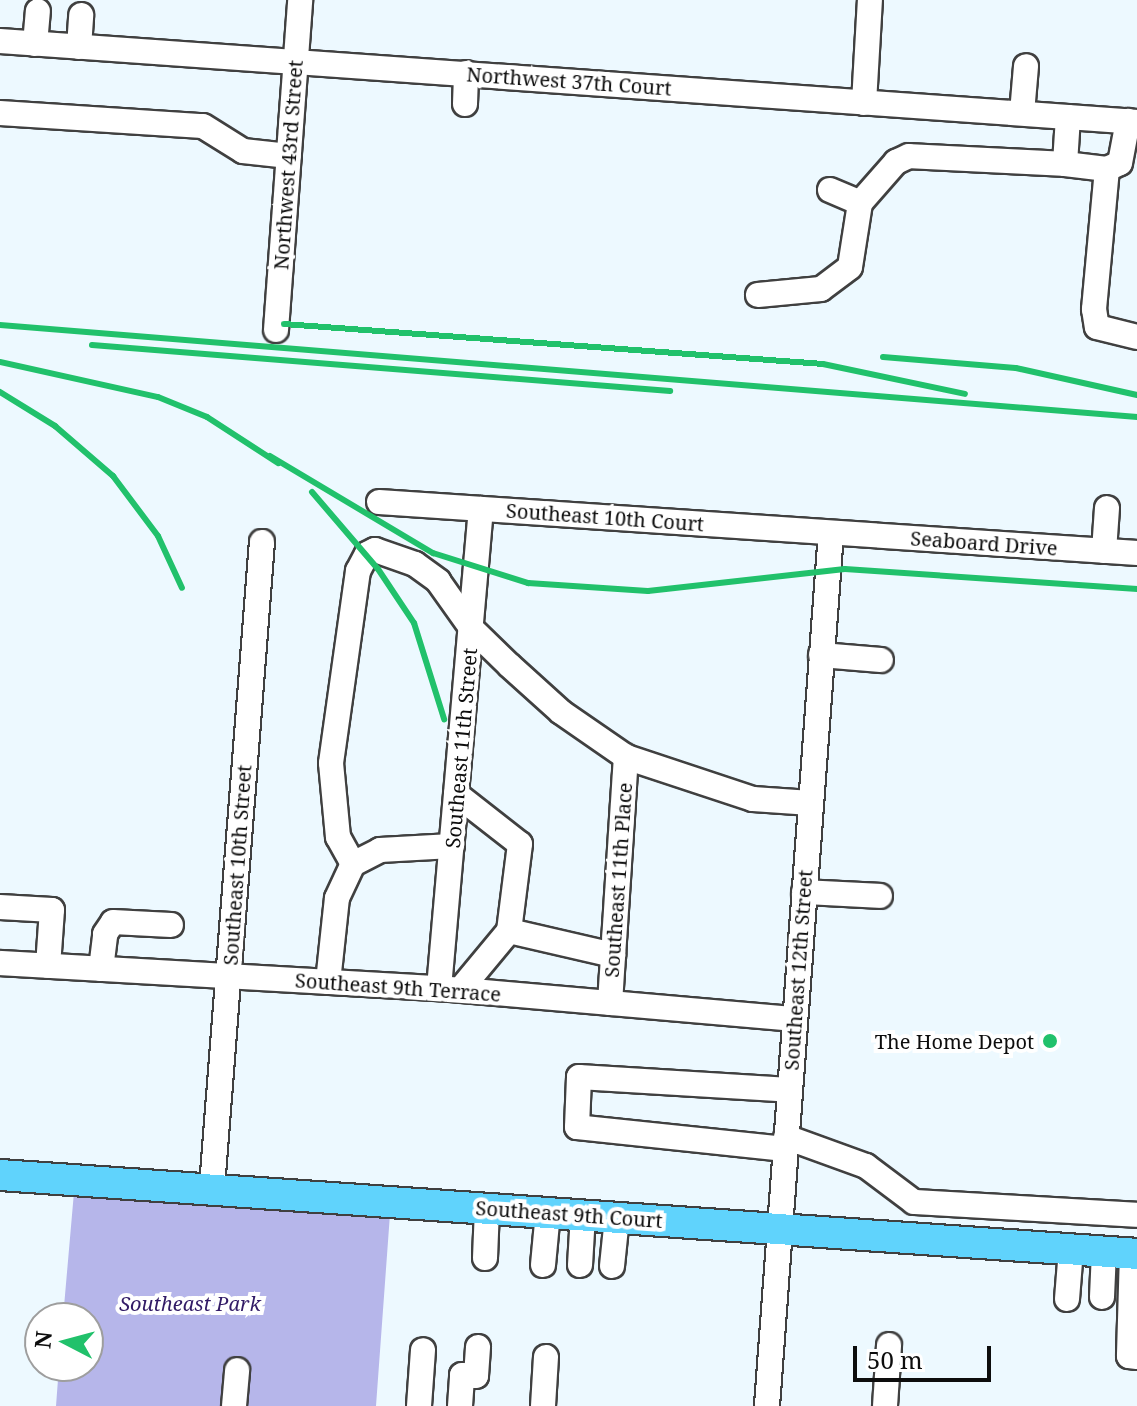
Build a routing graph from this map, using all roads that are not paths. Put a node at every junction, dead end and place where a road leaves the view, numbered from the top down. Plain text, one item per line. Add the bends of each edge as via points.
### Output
1 (300, 0) edge
2 (38, 11) dead end
3 (81, 15) dead end
4 (862, 15) edge
5 (0, 41) edge
6 (35, 44) junction
7 (79, 47) junction
8 (295, 61) junction
9 (1026, 66) dead end
10 (466, 73) junction
11 (864, 103) junction
12 (465, 104) dead end
13 (0, 113) edge
14 (1022, 113) junction
15 (1068, 117) junction
16 (1132, 122) edge
17 (289, 156) junction
18 (1065, 164) junction
19 (1107, 169) junction
20 (830, 190) dead end
21 (860, 203) junction
22 (758, 295) dead end
23 (276, 330) dead end
24 (1137, 337) edge
25 (379, 502) dead end
26 (1107, 508) dead end
27 (481, 509) junction
28 (831, 533) junction
29 (262, 542) dead end
30 (1104, 551) junction
31 (1137, 553) edge
32 (472, 629) junction
33 (821, 655) junction
34 (881, 660) dead end
35 (626, 757) junction
36 (456, 794) junction
37 (811, 803) junction
38 (452, 846) junction
39 (353, 864) junction
40 (804, 892) junction
41 (880, 896) dead end
42 (0, 907) edge
43 (171, 925) dead end
44 (509, 931) junction
45 (613, 955) junction
46 (0, 963) edge
47 (48, 966) junction
48 (101, 969) junction
49 (229, 976) junction
50 (328, 982) junction
51 (450, 989) junction
52 (610, 1003) junction
53 (795, 1019) junction
54 (790, 1090) junction
55 (786, 1143) junction
56 (0, 1175) edge
57 (212, 1187) junction
58 (487, 1208) junction
59 (548, 1212) junction
60 (583, 1215) junction
61 (1137, 1215) edge
62 (617, 1218) junction
63 (780, 1230) junction
64 (1071, 1249) junction
65 (1124, 1253) edge
66 (485, 1258) dead end
67 (543, 1265) dead end
68 (580, 1265) dead end
69 (612, 1266) dead end
70 (1102, 1297) dead end
71 (1067, 1299) dead end
72 (889, 1345) dead end
73 (478, 1347) dead end
74 (423, 1350) dead end
75 (546, 1357) dead end
76 (1137, 1357) edge
77 (237, 1370) dead end
78 (234, 1406) edge
79 (419, 1406) edge
80 (460, 1406) edge
81 (543, 1406) edge
82 (767, 1406) edge
83 (885, 1406) edge

1 - 8 street, Northwest 43rd Street
2 - 6 street
3 - 7 street
4 - 11 street
5 - 6 street, Northwest 37th Court
6 - 7 street, Northwest 37th Court
7 - 8 street, Northwest 37th Court
8 - 10 street, Northwest 37th Court
8 - 17 street, Northwest 43rd Street
9 - 14 street
10 - 11 street, Northwest 37th Court
10 - 12 street
11 - 14 street, Northwest 37th Court
13 - 17 street via 203,126 243,151
14 - 15 street, Northwest 37th Court
15 - 16 street, Northwest 37th Court
15 - 18 street
16 - 19 street via 1120,163
17 - 23 street, Northwest 43rd Street
18 - 19 street
18 - 21 street via 909,156 877,177
19 - 24 street via 1094,309 1097,327
20 - 21 street
21 - 22 street via 850,267 821,289
25 - 27 street, Southeast 10th Court
26 - 30 street
27 - 28 street, Southeast 10th Court
27 - 32 street, Southeast 11th Street
28 - 30 street, Seaboard Drive
28 - 33 street, Southeast 12th Street
29 - 49 street, Southeast 10th Street
30 - 31 street, Seaboard Drive
32 - 35 street via 561,712
32 - 36 street, Southeast 11th Street
32 - 39 street via 438,581 415,564 384,552 367,554 358,571 339,679 331,763 338,837
33 - 34 street
33 - 37 street, Southeast 12th Street
35 - 37 street via 753,799
35 - 45 street, Southeast 11th Place
36 - 38 street, Southeast 11th Street
36 - 44 street via 520,844
37 - 40 street, Southeast 12th Street
38 - 39 street via 380,850
38 - 51 street, Southeast 11th Street
39 - 50 street via 337,898
40 - 41 street
40 - 53 street, Southeast 12th Street
42 - 47 street via 52,910
43 - 48 street via 113,922 105,934
44 - 45 street
44 - 51 street
45 - 52 street, Southeast 11th Place
46 - 47 street, Southeast 9th Terrace
47 - 48 street, Southeast 9th Terrace
48 - 49 street, Southeast 9th Terrace
49 - 50 street, Southeast 9th Terrace
49 - 57 street, Southeast 10th Street
50 - 51 street, Southeast 9th Terrace
51 - 52 street, Southeast 9th Terrace
52 - 53 street, Southeast 9th Terrace
53 - 54 street, Southeast 12th Street
54 - 55 street, Southeast 12th Street
54 - 55 street via 579,1077 577,1127
55 - 61 street via 866,1166 914,1202
55 - 63 street, Southeast 12th Street
56 - 57 main road, Southeast 9th Court
57 - 58 main road, Southeast 9th Court
58 - 59 main road, Southeast 9th Court
58 - 66 street
59 - 60 main road, Southeast 9th Court
59 - 67 street
60 - 62 main road, Southeast 9th Court
60 - 68 street
62 - 63 main road, Southeast 9th Court
62 - 69 street
63 - 64 main road, Southeast 9th Court
63 - 82 street, Southeast 12th Street
64 - 65 main road, Southeast 9th Court
64 - 71 street
65 - 70 street
65 - 76 street via 1129,1356
72 - 83 street
73 - 80 street via 476,1376 462,1375
74 - 79 street
75 - 81 street
77 - 78 street

